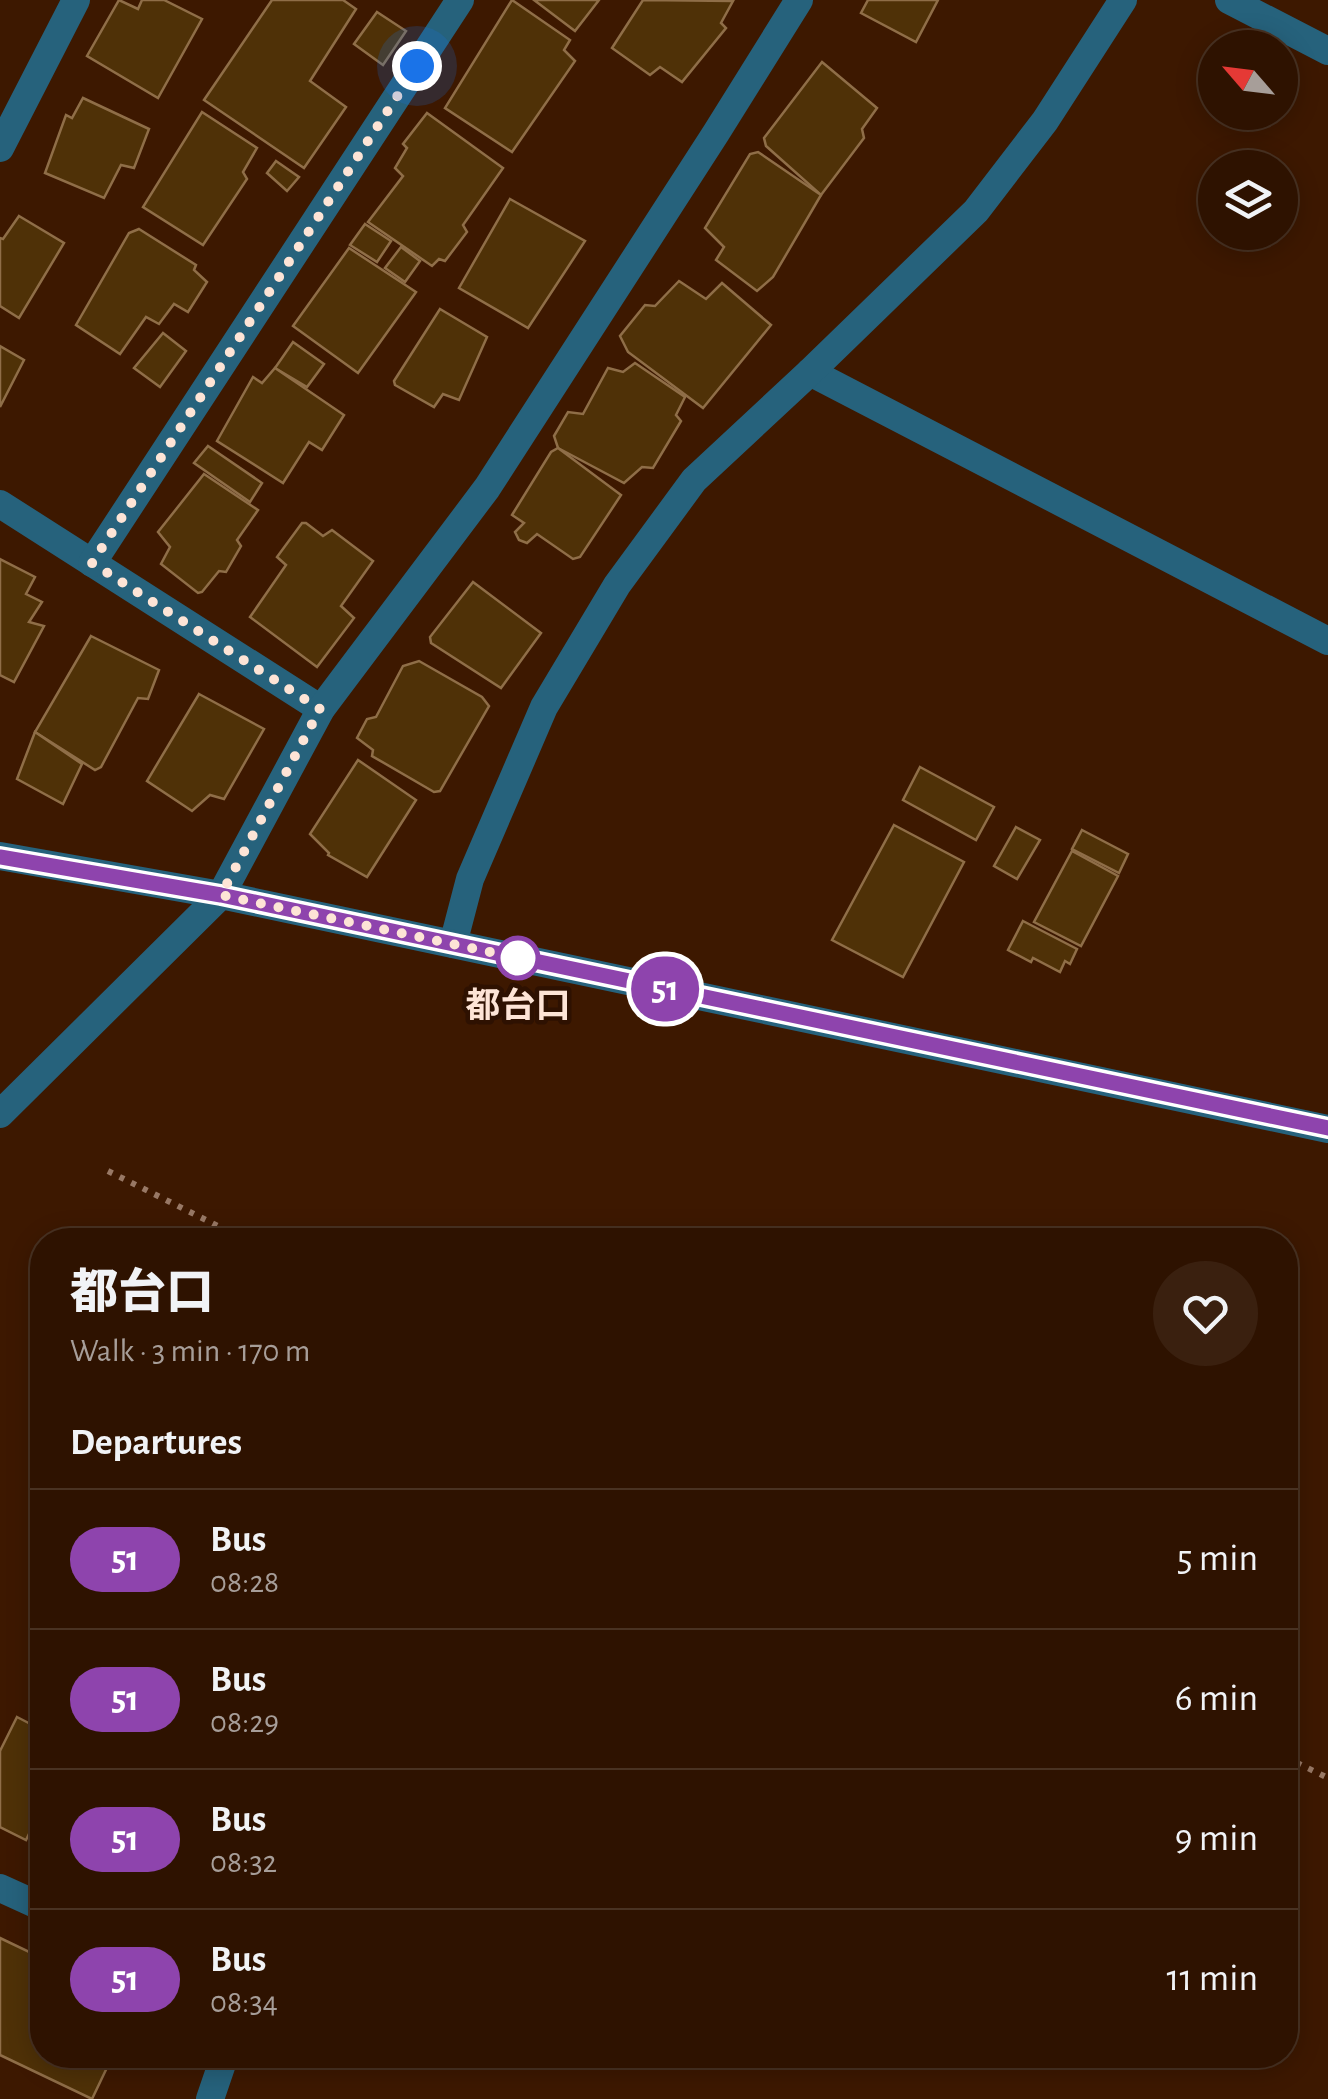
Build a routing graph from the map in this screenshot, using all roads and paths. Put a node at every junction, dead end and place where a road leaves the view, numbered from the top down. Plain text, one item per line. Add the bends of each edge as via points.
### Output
1 (76, 0) edge
2 (460, 0) edge
3 (798, 0) edge
4 (1123, 0) edge
5 (1228, 0) edge
6 (1328, 52) edge
7 (0, 148) edge
8 (810, 372) junction
9 (0, 504) edge
10 (92, 563) junction
11 (1328, 641) edge
12 (320, 709) junction
13 (0, 856) edge
14 (221, 895) junction
15 (454, 944) junction
16 (0, 1114) edge
17 (1328, 1128) edge
18 (108, 1171) dead end
19 (222, 1228) edge
20 (1298, 1763) edge
21 (1328, 1778) edge
22 (0, 1888) edge
23 (30, 1902) edge
24 (221, 2068) edge
25 (210, 2099) edge

1 - 7 street
2 - 10 street
3 - 12 street via 487,488
4 - 8 street via 1045,122 976,211
5 - 6 street
8 - 11 street
8 - 15 street via 694,480 617,586 544,707 470,880
9 - 10 street
10 - 12 street
12 - 14 street
13 - 14 street
14 - 15 street
14 - 16 street
15 - 17 street
18 - 19 path
20 - 21 path
22 - 23 street
24 - 25 street

